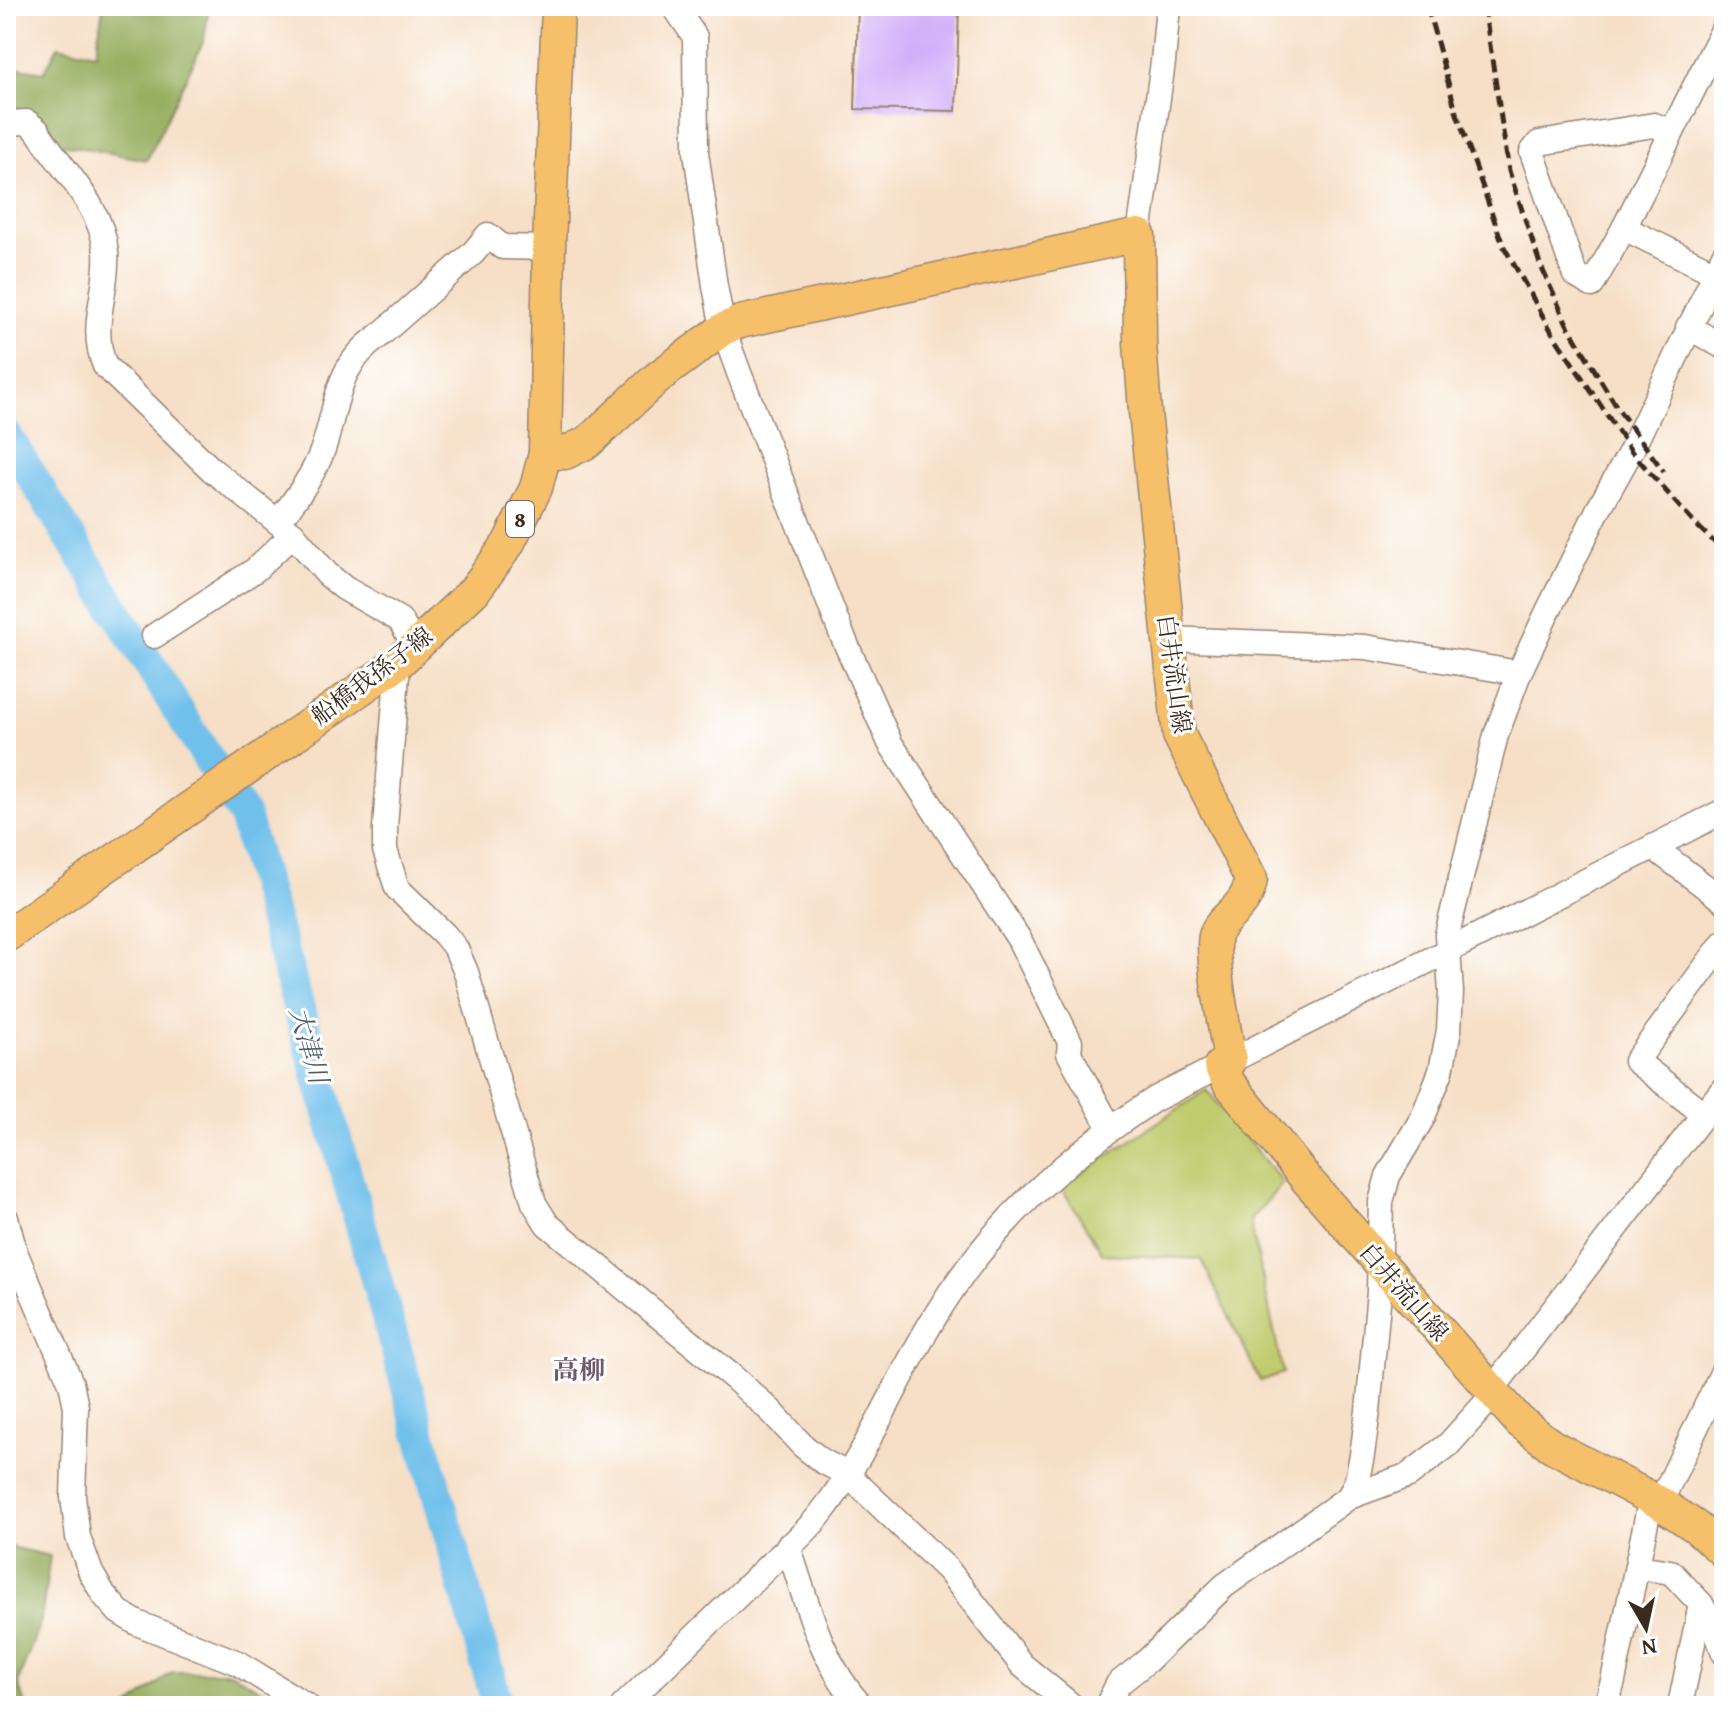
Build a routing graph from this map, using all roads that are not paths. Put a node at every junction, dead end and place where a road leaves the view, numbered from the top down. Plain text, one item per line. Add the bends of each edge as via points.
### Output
1 (558, 6) edge
2 (674, 6) edge
3 (1168, 6) edge
4 (1724, 28) edge
5 (6, 123) edge
6 (1672, 132) junction
7 (1624, 228) junction
8 (1139, 235) junction
9 (549, 248) junction
10 (1720, 264) edge
11 (1688, 327) junction
12 (723, 329) junction
13 (1724, 347) edge
14 (545, 453) junction
15 (286, 528) junction
16 (154, 636) dead end
17 (1168, 639) junction
18 (407, 656) junction
19 (1519, 673) junction
20 (1724, 811) edge
21 (1653, 847) junction
22 (1724, 901) edge
23 (6, 936) edge
24 (1724, 942) edge
25 (1446, 952) junction
26 (1225, 1063) junction
27 (1724, 1088) edge
28 (1704, 1114) junction
29 (1110, 1128) junction
30 (6, 1218) edge
31 (10, 1254) edge
32 (1379, 1262) junction
33 (1724, 1369) edge
34 (1493, 1392) junction
35 (847, 1474) junction
36 (1349, 1497) junction
37 (1656, 1500) junction
38 (788, 1546) junction
39 (1724, 1552) edge
40 (1638, 1567) junction
41 (1701, 1604) junction
42 (1724, 1653) edge
43 (1113, 1695) edge
44 (1066, 1701) edge
45 (307, 1706) edge
46 (623, 1706) edge
47 (861, 1706) edge
48 (1606, 1706) edge
49 (1680, 1706) edge

1 - 9 main road, 船橋我孫子線 / 8
2 - 12 street via 695,37 696,152
3 - 8 street
4 - 6 street
5 - 15 street via 27,122 37,130 95,212 106,251 97,347 105,366 212,470
6 - 7 street
6 - 7 street via 1654,125 1539,143 1532,152 1575,275 1592,285
7 - 10 street
8 - 12 main road
8 - 17 main road, 白井流山線 via 1140,343
9 - 14 main road, 船橋我孫子線 / 8
9 - 15 street via 502,247 488,235 362,348 336,390 323,451
10 - 11 street
11 - 13 street
11 - 19 street
12 - 14 main road via 657,378 588,442 565,453
12 - 29 street via 842,635 890,743 1019,939 1070,1042 1069,1053
14 - 18 main road, 船橋我孫子線 / 8 via 536,488 508,544 474,591
15 - 16 street via 255,570
15 - 18 street via 344,588 400,620
17 - 19 street via 1365,647
17 - 26 main road, 白井流山線 via 1179,735 1251,879 1249,894 1215,933 1230,1060
18 - 23 main road, 船橋我孫子線 / 8
18 - 35 street via 385,850 397,888 456,949 466,972 534,1203 562,1239 734,1378 802,1445
19 - 25 street via 1496,735
20 - 21 street
21 - 22 street
21 - 25 street
24 - 28 street via 1636,1061
25 - 26 street
25 - 32 street via 1451,992 1441,1071 1423,1117 1388,1176 1381,1202
26 - 29 street
26 - 32 main road, 白井流山線 via 1220,1066 1229,1083
27 - 28 street
28 - 34 street
29 - 35 street via 1023,1203 967,1267
30 - 31 street
31 - 45 street via 71,1383 78,1537 104,1595 137,1623 238,1663
32 - 34 main road, 白井流山線
32 - 36 street via 1362,1455
33 - 37 street
34 - 36 street via 1448,1445 1409,1475
34 - 37 main road, 白井流山線 via 1552,1446
35 - 38 street via 821,1514
35 - 44 street via 948,1570 1022,1665
36 - 43 street via 1224,1586
37 - 39 main road, 白井流山線
37 - 40 street
38 - 46 street
38 - 47 street via 828,1659
40 - 41 street via 1671,1572
40 - 48 street
41 - 42 street
41 - 49 street
43 - 44 street

